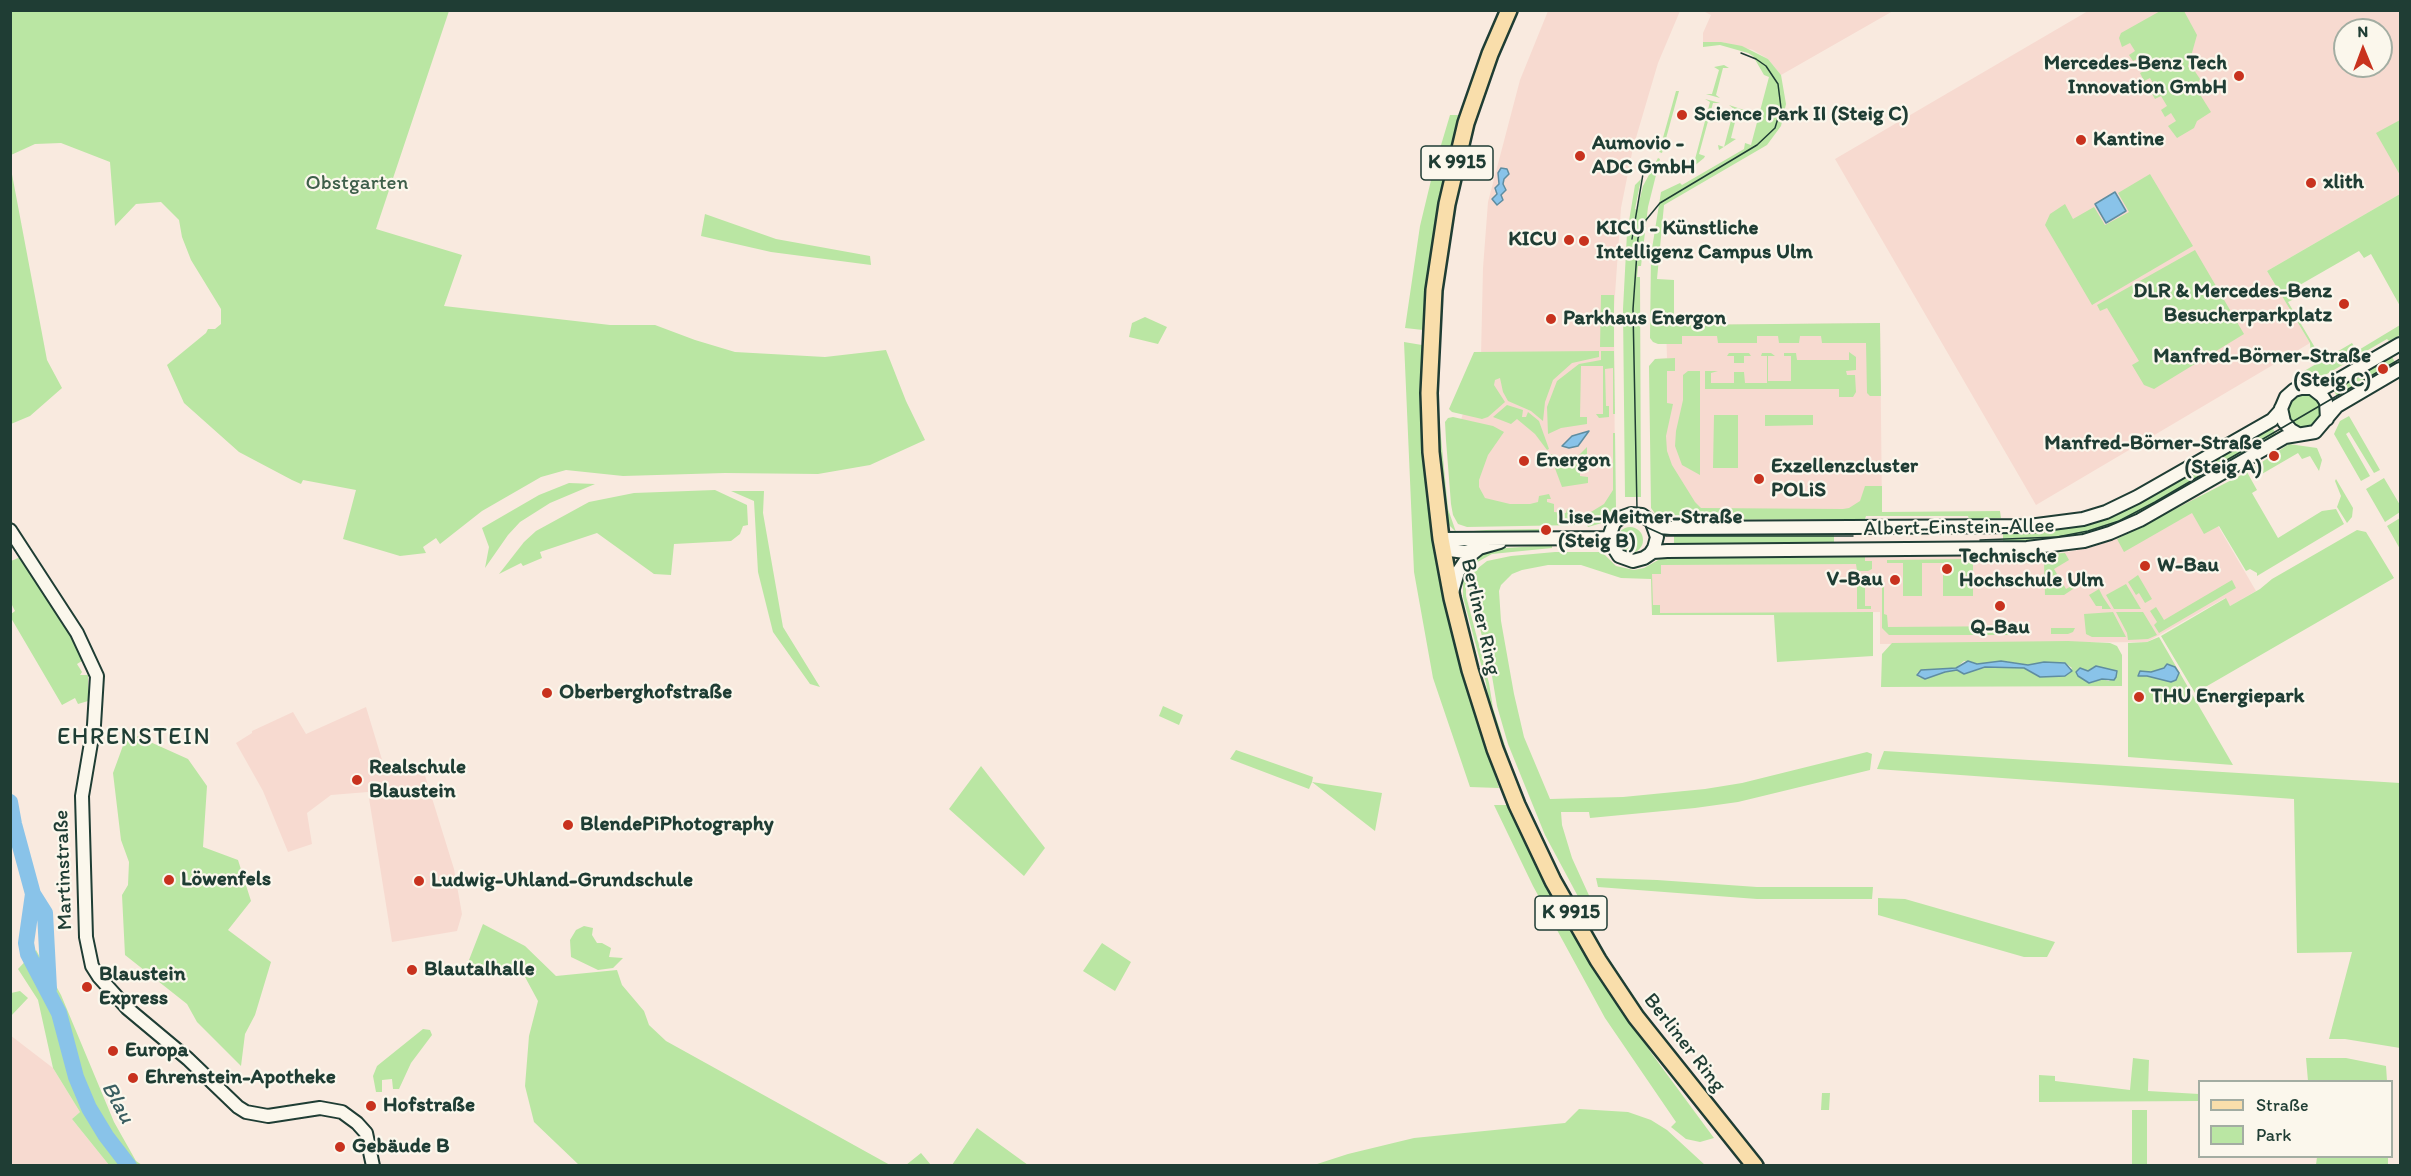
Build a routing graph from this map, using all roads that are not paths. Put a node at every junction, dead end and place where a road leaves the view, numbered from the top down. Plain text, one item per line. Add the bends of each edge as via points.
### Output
1 (1509, 10) edge
2 (2400, 344) edge
3 (2400, 369) edge
4 (2313, 389) junction
5 (2281, 408) junction
6 (2326, 419) junction
7 (2298, 434) junction
8 (1652, 523) junction
9 (10, 530) edge
10 (1610, 538) junction
11 (1511, 540) junction
12 (1442, 544) junction
13 (1479, 548) junction
14 (1650, 554) junction
15 (1452, 598) junction
16 (372, 1166) edge
17 (1755, 1166) edge

1 - 12 main road, Berliner Ring / K 9915 via 1466,123 1440,243 1429,393 1431,452
2 - 4 street, Albert-Einstein-Allee via 2326,387
3 - 6 street, Albert-Einstein-Allee via 2337,406
4 - 5 street, Albert-Einstein-Allee via 2291,392
4 - 6 street via 2326,402
5 - 7 street via 2284,422
5 - 8 street, Albert-Einstein-Allee via 2272,420 2137,498 2106,512 2068,522 2029,526 1671,528
6 - 7 street, Albert-Einstein-Allee via 2315,432
7 - 14 street, Albert-Einstein-Allee via 2283,438 2133,524 2069,544 2027,548 1667,550
8 - 10 street, Albert-Einstein-Allee via 1642,515 1627,514 1614,523
8 - 14 street via 1657,537
9 - 16 street, Martinstraße via 77,633 97,676 95,718 82,783 86,937 92,966 107,987 227,1099 246,1112 282,1115 320,1108 342,1112 362,1127
10 - 11 street
10 - 14 street, Albert-Einstein-Allee via 1613,550 1625,559 1636,560
11 - 12 street
11 - 13 street
12 - 13 street via 1458,552
12 - 15 main road, Berliner Ring / K 9915
13 - 15 street via 1458,572
15 - 17 main road, Berliner Ring / K 9915 via 1485,722 1542,860 1623,999

